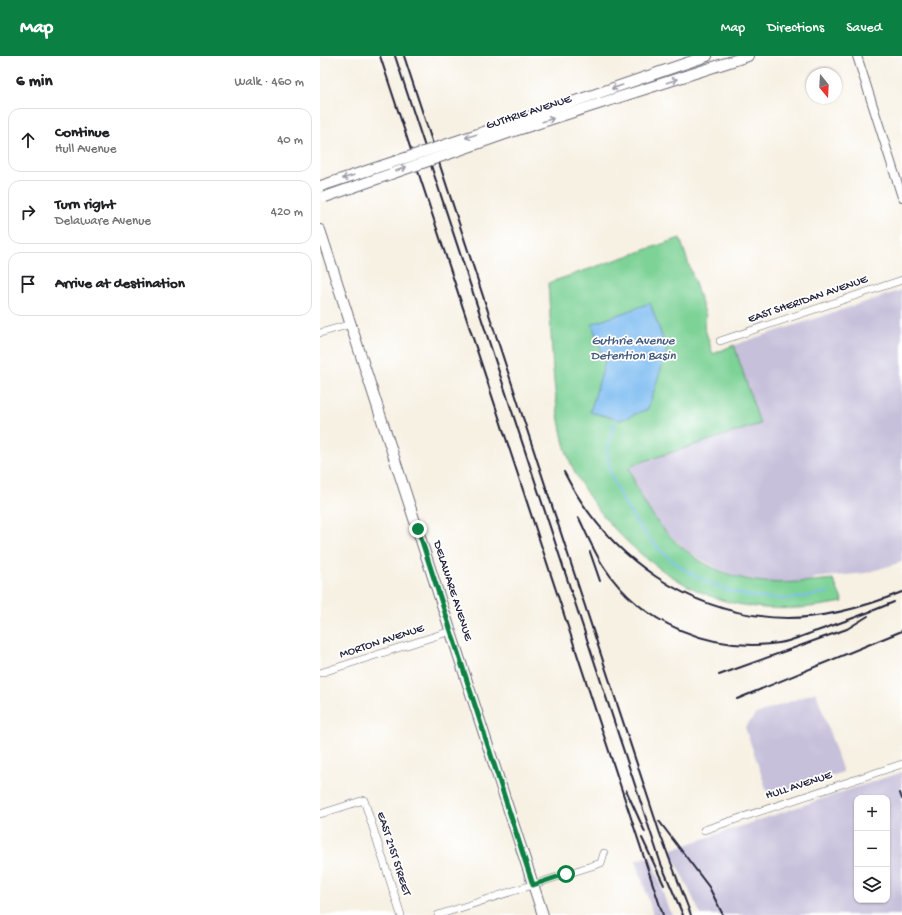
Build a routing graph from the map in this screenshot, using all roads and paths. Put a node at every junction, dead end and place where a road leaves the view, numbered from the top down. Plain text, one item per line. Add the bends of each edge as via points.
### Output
1 (707, 56) edge
2 (748, 56) edge
3 (857, 56) edge
4 (724, 60) edge
5 (509, 128) junction
6 (320, 186) edge
7 (902, 197) edge
8 (323, 198) edge
9 (320, 230) edge
10 (902, 280) edge
11 (351, 324) junction
12 (320, 333) edge
13 (720, 341) dead end
14 (451, 631) junction
15 (320, 673) edge
16 (902, 764) edge
17 (320, 814) edge
18 (704, 830) dead end
19 (604, 853) dead end
20 (533, 885) junction
21 (401, 915) edge
22 (438, 915) edge
23 (543, 915) edge

1 -> 5 main road, GUTHRIE AVENUE
2 - 4 main road, GUTHRIE AVENUE
3 - 7 street
5 -> 4 main road, GUTHRIE AVENUE
5 -> 6 main road, GUTHRIE AVENUE, bridge
8 -> 5 main road, GUTHRIE AVENUE, bridge
9 - 11 main road, DELAWARE AVENUE
10 - 13 street, EAST SHERIDAN AVENUE
11 - 12 street
11 - 14 main road, DELAWARE AVENUE
14 - 15 street, MORTON AVENUE
14 - 20 main road, DELAWARE AVENUE
16 - 18 street, HULL AVENUE
17 - 21 street, EAST 21ST STREET via 364,800
19 - 20 street via 601,863
20 - 22 street
20 - 23 main road, DELAWARE AVENUE

